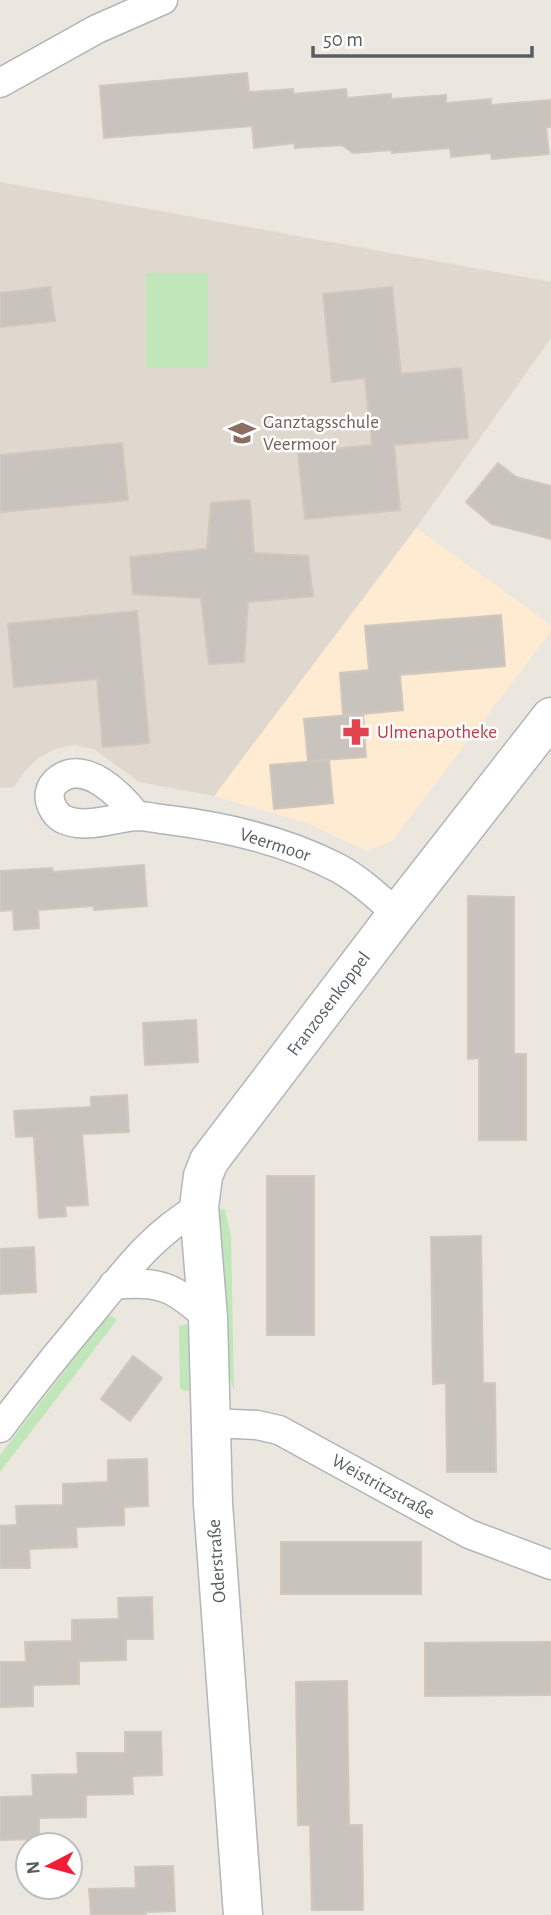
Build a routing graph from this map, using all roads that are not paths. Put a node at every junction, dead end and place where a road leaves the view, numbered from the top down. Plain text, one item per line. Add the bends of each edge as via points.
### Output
1 (163, 0) edge
2 (0, 83) edge
3 (551, 717) edge
4 (137, 816) dead end
5 (397, 914) junction
6 (200, 1207) junction
7 (113, 1285) junction
8 (208, 1318) junction
9 (212, 1423) junction
10 (0, 1428) edge
11 (551, 1565) edge
12 (243, 1915) edge

1 - 2 street via 115,20
3 - 5 street, Franzosenkoppel
4 - 5 street, Veermoor via 210,825 311,856 361,883
5 - 6 street, Franzosenkoppel via 209,1161
6 - 7 street via 148,1245
6 - 8 street, Oderstraße
7 - 8 street via 151,1283 170,1289
7 - 10 street
8 - 9 street, Oderstraße
9 - 11 street, Weistritzstraße via 279,1430 469,1534
9 - 12 street, Oderstraße via 219,1597

